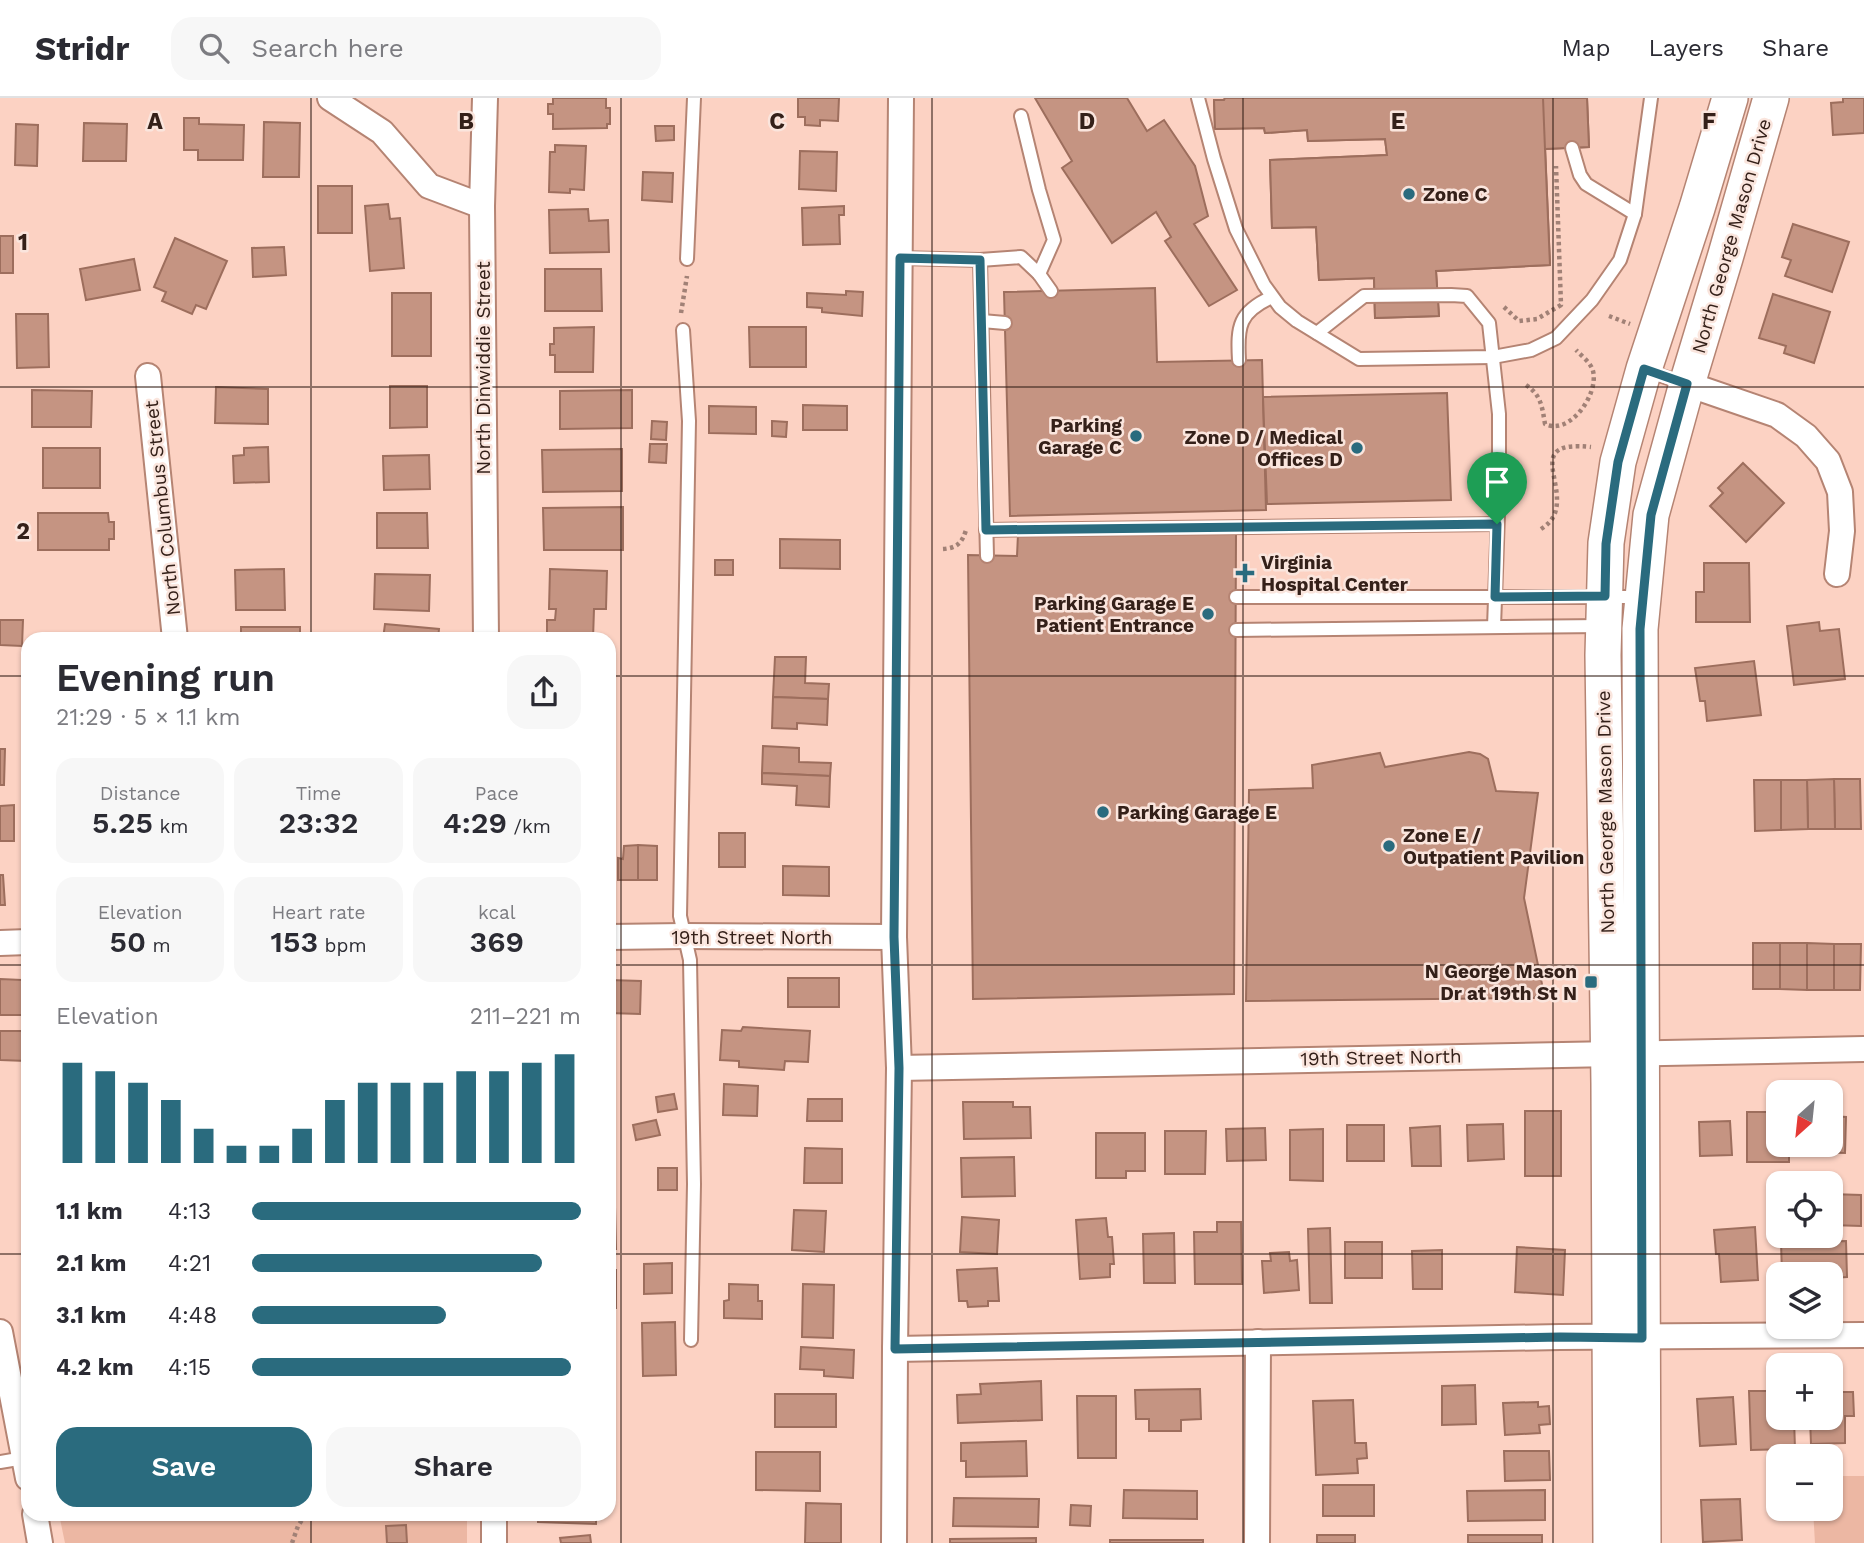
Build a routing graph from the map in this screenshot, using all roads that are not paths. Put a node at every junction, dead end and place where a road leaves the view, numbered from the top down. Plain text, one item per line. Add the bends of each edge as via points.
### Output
1 (330, 98) edge
2 (485, 98) edge
3 (694, 98) edge
4 (901, 98) edge
5 (1198, 98) edge
6 (1651, 98) edge
7 (1730, 98) edge
8 (1771, 98) edge
9 (1021, 116) dead end
10 (1572, 148) dead end
11 (482, 206) junction
12 (1635, 214) junction
13 (900, 258) junction
14 (687, 259) road end
15 (980, 260) junction
16 (1039, 274) junction
17 (1051, 291) dead end
18 (1272, 297) junction
19 (982, 321) junction
20 (1005, 323) dead end
21 (683, 330) road end
22 (1317, 333) junction
23 (1493, 357) junction
24 (1239, 360) dead end
25 (1644, 369) junction
26 (148, 376) dead end
27 (1687, 384) junction
28 (1497, 524) junction
29 (986, 530) junction
30 (987, 556) dead end
31 (1837, 574) dead end
32 (1236, 597) dead end
33 (1495, 597) junction
34 (1623, 616) junction
35 (1494, 627) junction
36 (1236, 630) dead end
37 (174, 632) edge
38 (486, 632) edge
39 (684, 936) junction
40 (616, 937) edge
41 (894, 937) junction
42 (21, 942) edge
43 (0, 943) edge
44 (1864, 1049) edge
45 (1625, 1052) junction
46 (899, 1068) junction
47 (0, 1332) edge
48 (1864, 1335) edge
49 (1626, 1338) junction
50 (691, 1340) dead end
51 (1258, 1342) junction
52 (895, 1349) junction
53 (17, 1466) edge
54 (36, 1521) edge
55 (494, 1521) edge
56 (40, 1543) edge
57 (494, 1543) edge
58 (894, 1543) edge
59 (1257, 1543) edge
60 (1611, 1543) edge
61 (1643, 1543) edge

1 - 11 street via 382,132 429,186
2 - 11 street, North Dinwiddie Street
3 - 14 lane
4 - 13 street
5 - 18 lane via 1236,229
6 - 12 lane
7 - 25 main road, North George Mason Drive
8 - 27 main road, North George Mason Drive
9 - 16 lane via 1054,240
10 - 12 lane via 1586,184
11 - 38 street, North Dinwiddie Street
12 - 23 lane via 1620,260 1592,300 1556,338 1531,350
13 - 15 lane
13 - 41 street
15 - 16 lane via 1021,257
15 - 19 lane
16 - 17 lane
18 - 22 lane
18 - 24 lane via 1249,310 1239,327
19 - 20 lane
19 - 29 lane
21 - 39 lane via 689,421 680,916
22 - 23 lane via 1359,359
22 - 23 lane via 1364,296 1467,296 1489,323
23 - 28 lane via 1499,414
25 - 27 lane
25 - 34 main road, North George Mason Drive via 1618,462 1606,544
26 - 37 street, North Columbus Street
27 - 31 street via 1777,415 1806,436 1828,461 1840,492
27 - 34 main road, North George Mason Drive
28 - 29 lane
28 - 33 lane
29 - 30 lane
32 - 33 lane
33 - 34 lane
33 - 35 lane
34 - 35 lane
34 - 45 main road, North George Mason Drive via 1603,655
35 - 36 lane
39 - 40 street, 19th Street North
39 - 41 street, 19th Street North
39 - 50 lane via 690,960 694,1184
41 - 46 street
42 - 43 street
44 - 45 street, 19th Street North
45 - 46 street, 19th Street North
45 - 49 main road, North George Mason Drive
46 - 52 street
47 - 53 street
48 - 49 street
49 - 51 street
49 - 60 main road, North George Mason Drive
49 - 61 main road, North George Mason Drive
51 - 52 street
51 - 59 street
52 - 58 street
54 - 56 street
55 - 57 street

